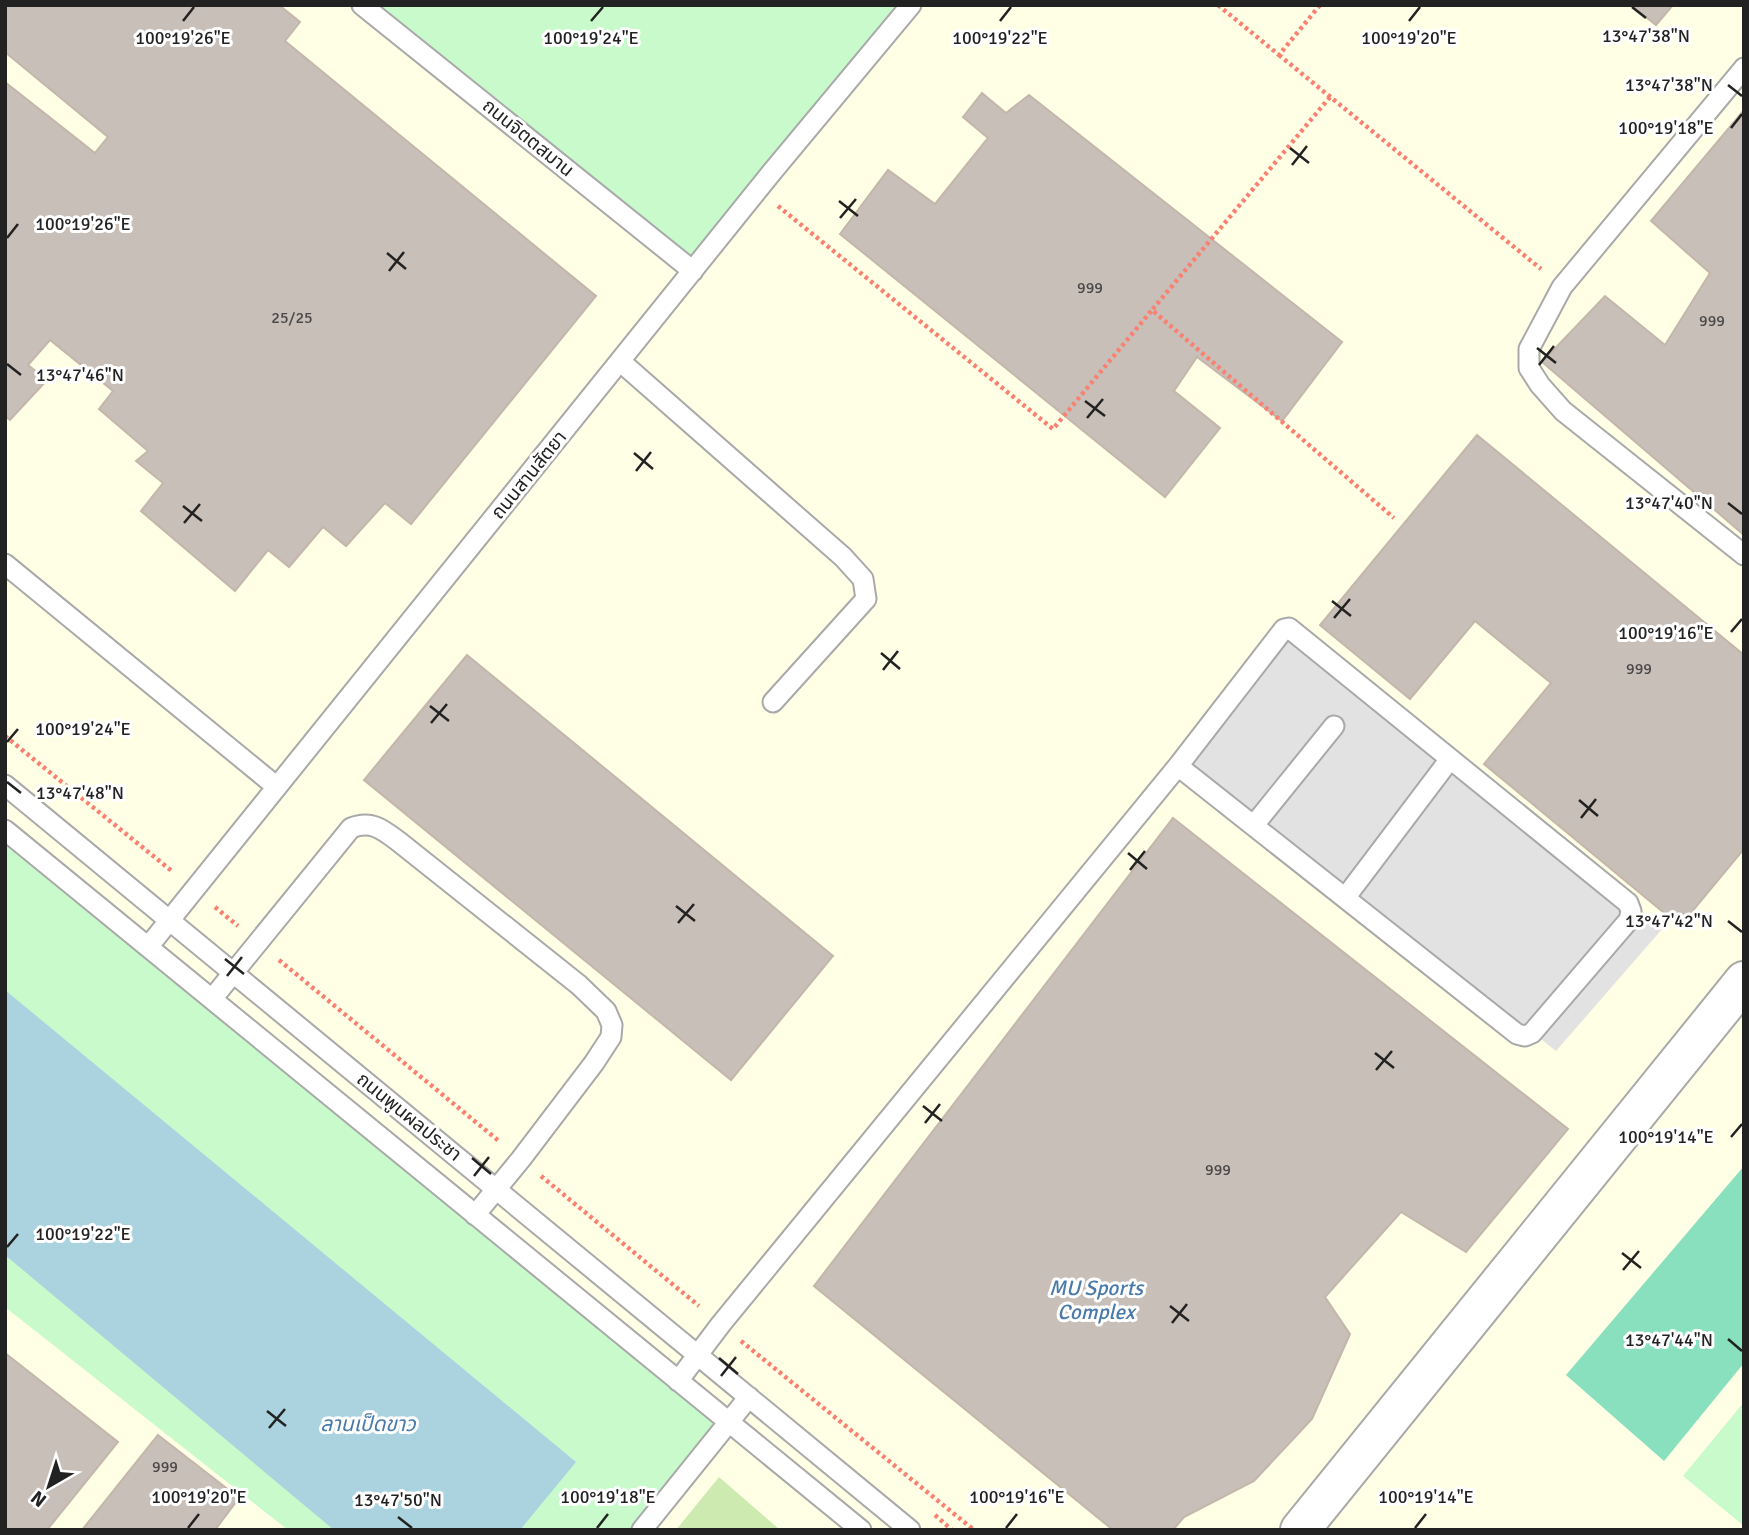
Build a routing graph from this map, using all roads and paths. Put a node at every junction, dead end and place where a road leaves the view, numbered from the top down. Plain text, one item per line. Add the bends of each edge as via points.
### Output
1 (362, 5) edge
2 (911, 5) edge
3 (1218, 5) edge
4 (1320, 5) edge
5 (1279, 55) junction
6 (1744, 68) edge
7 (1330, 97) junction
8 (758, 190) junction
9 (693, 271) junction
10 (1562, 287) junction
11 (1152, 310) junction
12 (621, 362) junction
13 (1394, 519) dead end
14 (1744, 555) edge
15 (5, 564) edge
16 (773, 702) dead end
17 (1334, 726) dead end
18 (5, 736) edge
19 (1450, 759) junction
20 (1178, 766) junction
21 (5, 785) edge
22 (277, 787) junction
23 (1254, 825) junction
24 (5, 830) edge
25 (195, 890) junction
26 (1345, 898) junction
27 (169, 920) junction
28 (257, 942) junction
29 (148, 947) junction
30 (233, 973) junction
31 (1744, 981) edge
32 (212, 999) junction
33 (521, 1159) junction
34 (497, 1189) junction
35 (475, 1215) junction
36 (721, 1324) junction
37 (698, 1355) junction
38 (678, 1381) junction
39 (749, 1397) junction
40 (728, 1421) junction
41 (642, 1530) edge
42 (861, 1530) edge
43 (910, 1530) edge
44 (974, 1530) edge
45 (1300, 1530) edge

1 - 9 lane, ถนนจิตตสมาน
2 - 8 lane, ถนนสานสัตยา
3 - 5 path
4 - 5 path
5 - 7 path
6 - 10 lane
7 - 10 path
7 - 11 path
8 - 9 lane, ถนนสานสัตยา
8 - 11 path via 1053,429
9 - 12 lane, ถนนสานสัตยา
10 - 14 lane via 1529,349 1529,369 1563,411
11 - 13 path
12 - 16 lane via 863,579 866,599
12 - 22 lane, ถนนสานสัตยา
15 - 22 lane
17 - 23 lane
18 - 25 path
19 - 20 lane via 1286,628
19 - 26 lane
19 - 26 lane via 1628,903 1629,920 1525,1036
20 - 23 lane
20 - 36 lane
21 - 27 lane, ถนนพูนผลประชา
22 - 25 lane, ถนนสานสัตยา
23 - 26 lane
24 - 29 lane, ถนนพูนผลประชา
25 - 27 lane, ถนนสานสัตยา
25 - 28 path
27 - 29 lane, ถนนสานสัตยา
27 - 30 lane, ถนนพูนผลประชา
28 - 30 lane
28 - 33 path
28 - 33 lane via 351,828 368,824 380,827 579,985 606,1011 611,1037
29 - 32 lane, ถนนพูนผลประชา
30 - 32 lane
30 - 34 lane, ถนนพูนผลประชา
31 - 45 street
32 - 35 lane, ถนนพูนผลประชา
33 - 34 lane
33 - 36 path
34 - 35 lane
34 - 37 lane, ถนนพูนผลประชา
35 - 38 lane, ถนนพูนผลประชา
36 - 37 lane
36 - 44 path
37 - 38 lane
37 - 39 lane, ถนนพูนผลประชา
38 - 40 lane, ถนนพูนผลประชา
39 - 40 lane
39 - 43 lane, ถนนพูนผลประชา
40 - 41 lane
40 - 42 lane, ถนนพูนผลประชา

